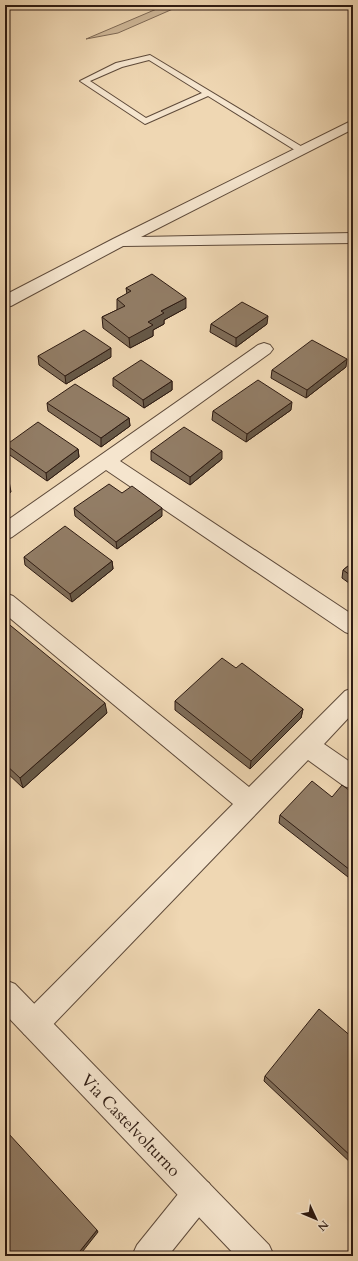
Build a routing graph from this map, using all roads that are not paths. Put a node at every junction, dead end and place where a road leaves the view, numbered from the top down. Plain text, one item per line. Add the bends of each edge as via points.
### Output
1 (208, 94) junction
2 (353, 124) edge
3 (301, 150) junction
4 (353, 238) edge
5 (119, 242) junction
6 (5, 302) edge
7 (264, 349) dead end
8 (106, 461) junction
9 (5, 532) edge
10 (5, 602) edge
11 (353, 626) edge
12 (353, 698) edge
13 (308, 745) junction
14 (353, 778) edge
15 (250, 803) junction
16 (5, 994) edge
17 (34, 1024) junction
18 (198, 1194) junction
19 (148, 1256) edge
20 (258, 1256) edge

1 - 1 lane via 145,121 84,81 119,65 150,57
1 - 3 lane
2 - 3 street
3 - 5 street
4 - 5 street
5 - 6 street
7 - 8 street
8 - 9 street
8 - 11 street
10 - 15 street
12 - 13 street
13 - 14 street
13 - 15 street
15 - 17 street
16 - 17 street, Via Castelvolturno
17 - 18 street, Via Castelvolturno
18 - 19 street
18 - 20 street, Via Castelvolturno

